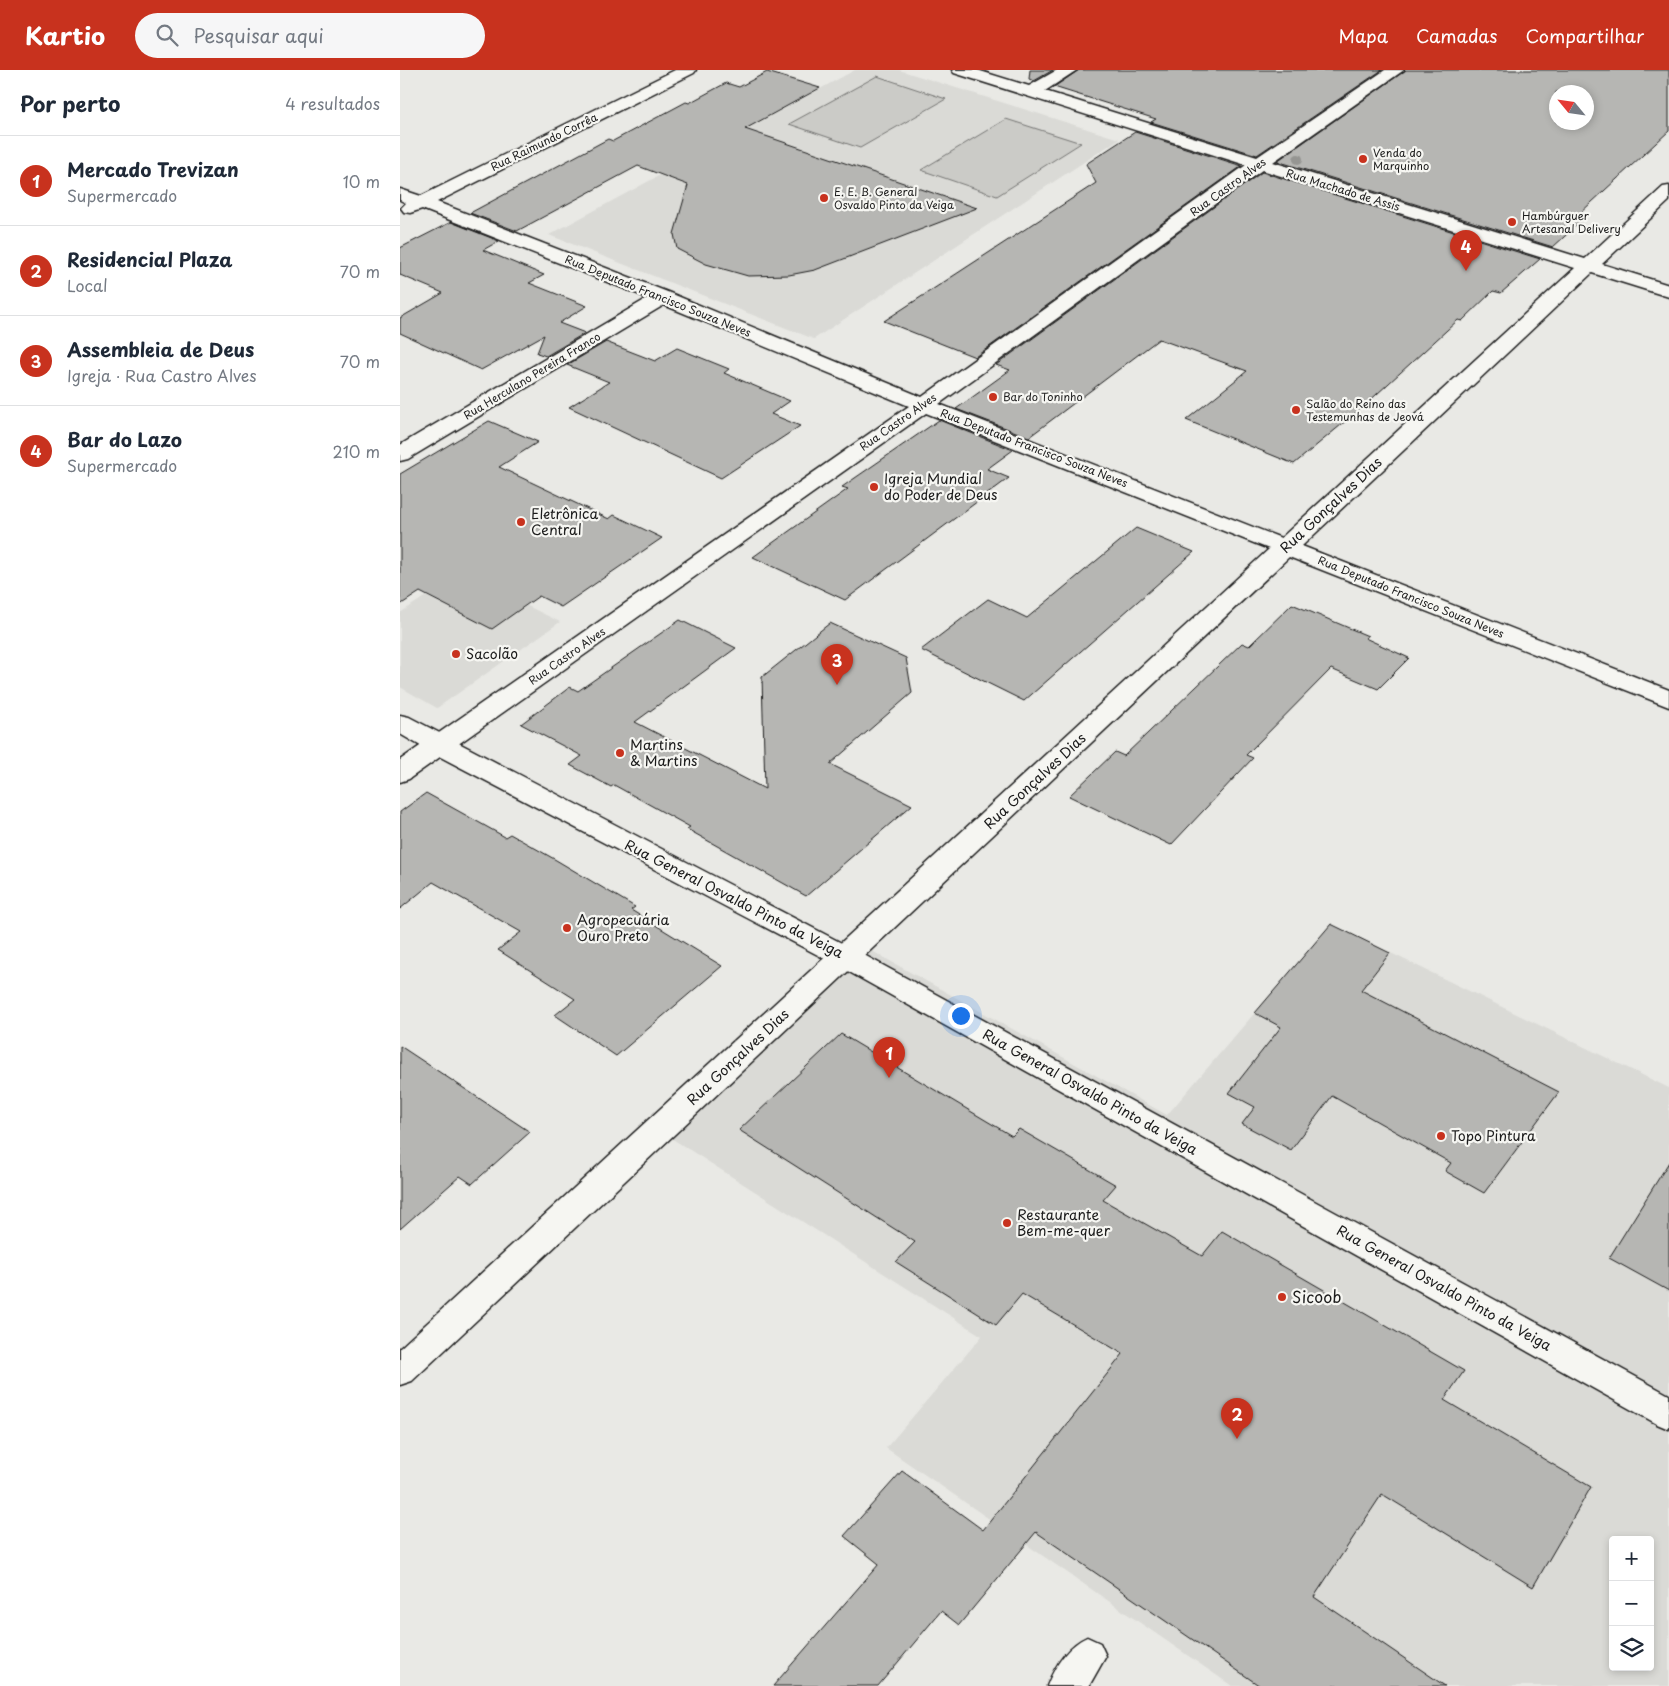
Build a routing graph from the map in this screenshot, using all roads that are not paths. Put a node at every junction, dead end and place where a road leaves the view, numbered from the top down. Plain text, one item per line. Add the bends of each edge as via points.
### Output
1 (688, 70) edge
2 (960, 70) edge
3 (1068, 70) edge
4 (1396, 70) edge
5 (1032, 92) junction
6 (1258, 164) junction
7 (1669, 191) edge
8 (400, 194) edge
9 (421, 203) junction
10 (400, 213) edge
11 (1588, 266) junction
12 (1669, 291) edge
13 (663, 297) junction
14 (924, 405) junction
15 (400, 454) edge
16 (1286, 547) junction
17 (1669, 699) edge
18 (400, 723) edge
19 (440, 746) junction
20 (400, 773) edge
21 (846, 957) junction
22 (400, 1370) edge
23 (1669, 1413) edge
24 (1087, 1656) dead end
25 (1066, 1686) edge

1 - 9 street, Rua Raimundo Corrêa
2 - 5 street, Rua Machado de Assis
3 - 5 street
4 - 6 street, Rua Castro Alves
5 - 6 street, Rua Machado de Assis
6 - 11 street, Rua Machado de Assis
6 - 14 street, Rua Castro Alves
7 - 11 street, Rua Gonçalves Dias
8 - 9 street, Rua Deputado Francisco Souza Neves
9 - 10 street, Rua Raimundo Corrêa
9 - 13 street, Rua Deputado Francisco Souza Neves
11 - 12 street, Rua Machado de Assis
11 - 16 street, Rua Gonçalves Dias
13 - 14 street, Rua Deputado Francisco Souza Neves
13 - 15 street, Rua Herculano Pereira Franco
14 - 16 street, Rua Deputado Francisco Souza Neves
14 - 19 street, Rua Castro Alves
16 - 17 street, Rua Deputado Francisco Souza Neves
16 - 21 street, Rua Gonçalves Dias
18 - 19 street, Rua General Osvaldo Pinto da Veiga
19 - 20 street, Rua Castro Alves
19 - 21 street, Rua General Osvaldo Pinto da Veiga
21 - 22 street, Rua Gonçalves Dias
21 - 23 street, Rua General Osvaldo Pinto da Veiga
24 - 25 street

